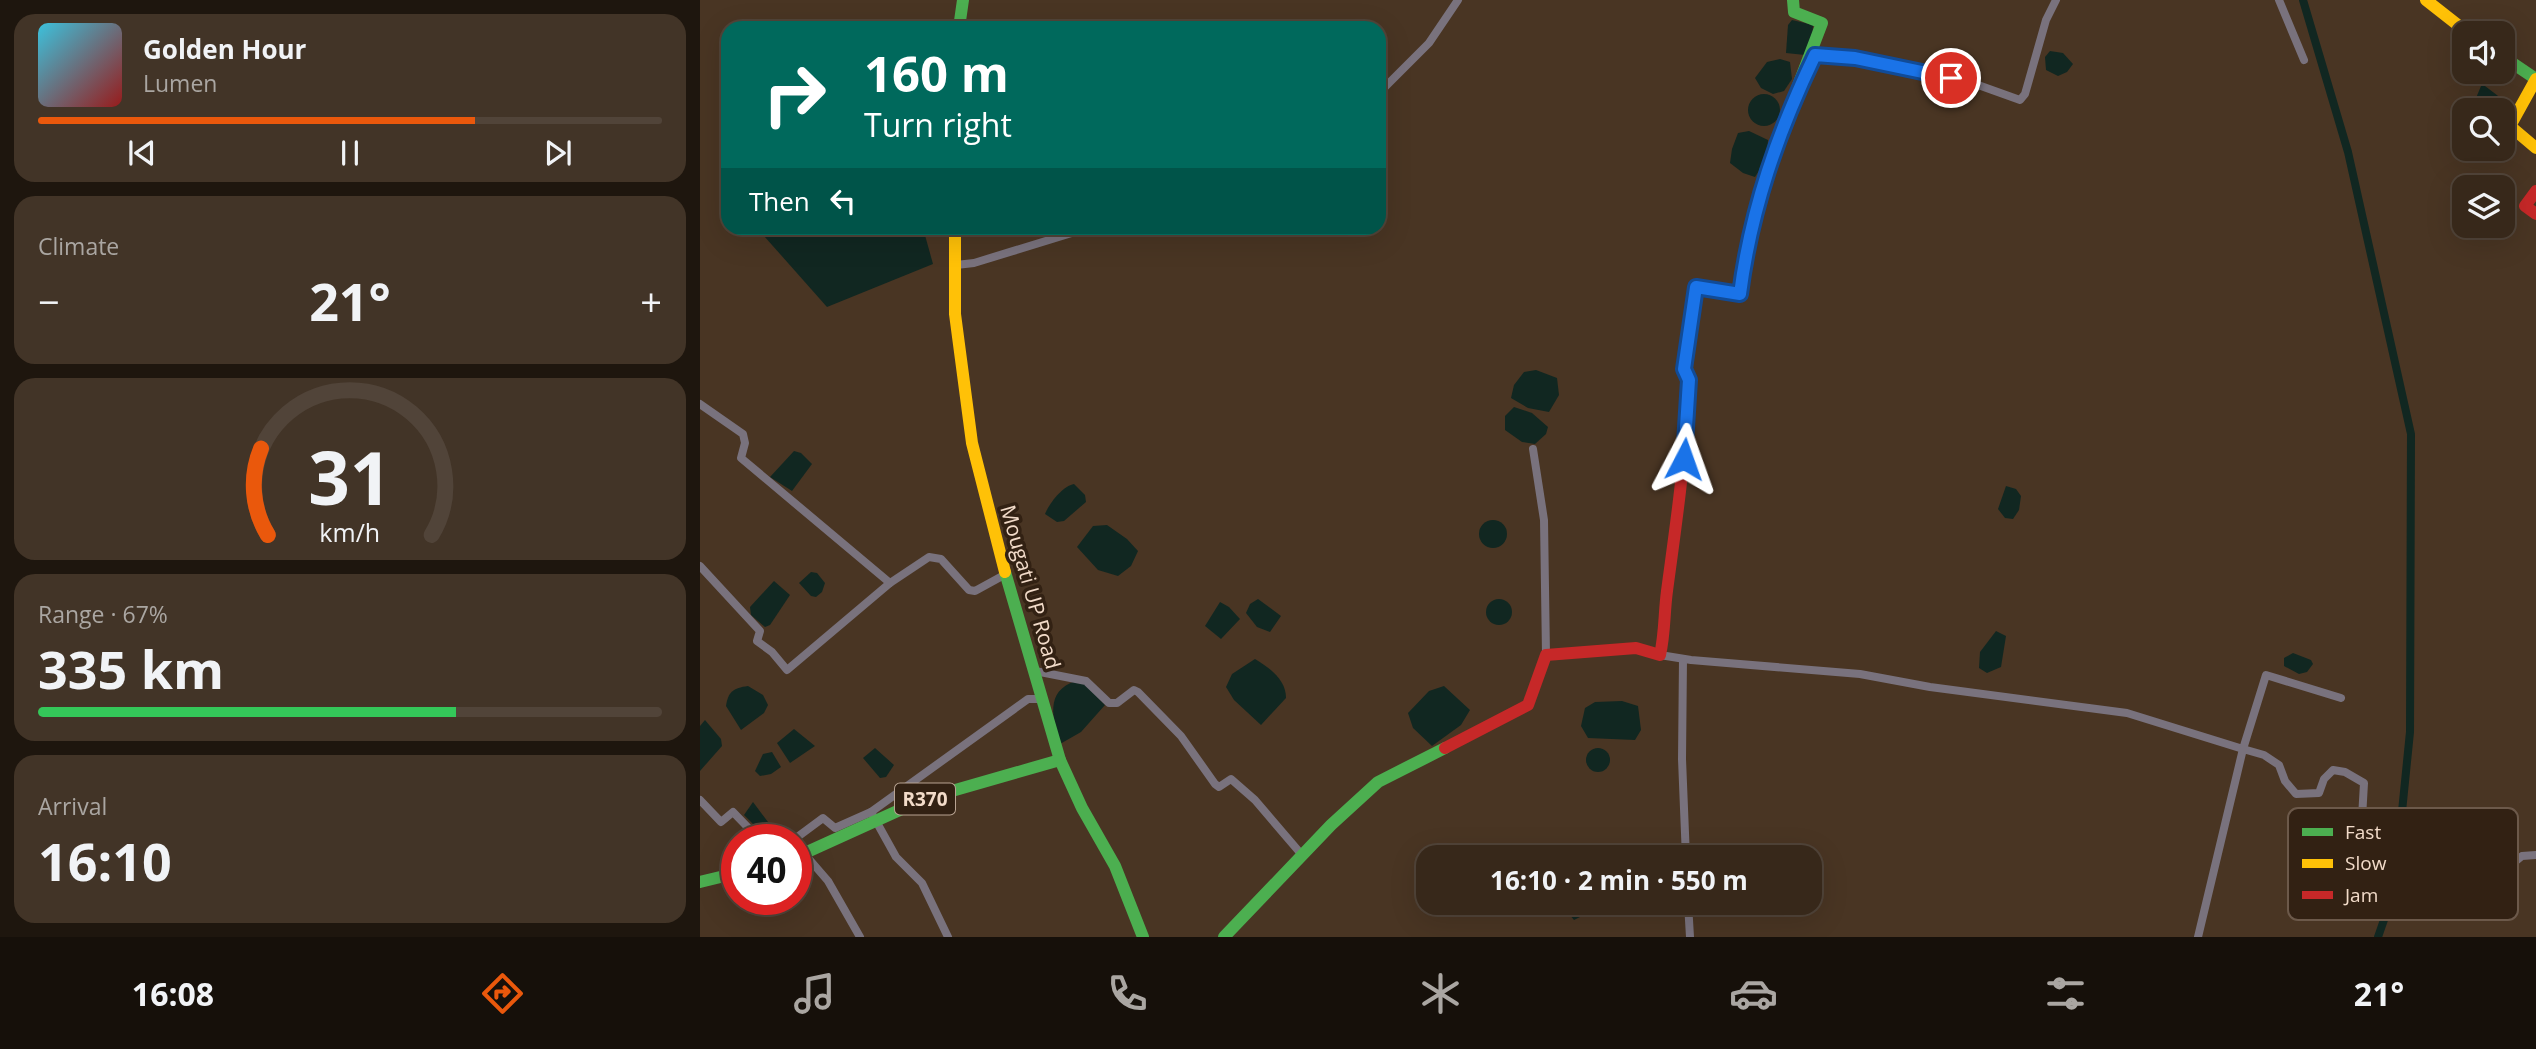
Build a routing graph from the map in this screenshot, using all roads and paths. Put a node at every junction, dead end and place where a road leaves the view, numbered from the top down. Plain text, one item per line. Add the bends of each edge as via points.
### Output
1 (963, 0) edge
2 (1458, 0) edge
3 (1793, 0) edge
4 (2056, 0) edge
5 (2279, 0) edge
6 (2427, 0) edge
7 (960, 21) edge
8 (2453, 21) edge
9 (1815, 55) junction
10 (2304, 60) dead end
11 (2515, 65) edge
12 (2536, 79) edge
13 (1386, 86) edge
14 (2536, 148) edge
15 (2536, 191) edge
16 (2536, 214) edge
17 (955, 235) edge
18 (1065, 235) edge
19 (956, 265) junction
20 (700, 404) edge
21 (1533, 449) dead end
22 (700, 566) edge
23 (1006, 574) junction
24 (890, 583) junction
25 (1660, 654) junction
26 (1546, 655) junction
27 (1683, 659) junction
28 (1035, 671) junction
29 (2341, 698) dead end
30 (1042, 699) junction
31 (2243, 749) junction
32 (1060, 760) junction
33 (700, 800) edge
34 (2363, 808) edge
35 (874, 817) junction
36 (745, 824) edge
37 (812, 826) edge
38 (1685, 845) edge
39 (812, 850) edge
40 (1302, 855) junction
41 (2536, 855) edge
42 (2518, 859) edge
43 (812, 865) edge
44 (721, 877) edge
45 (700, 882) edge
46 (1689, 915) edge
47 (860, 937) edge
48 (948, 937) edge
49 (1143, 937) edge
50 (1224, 937) edge
51 (1690, 937) edge
52 (2198, 937) edge

1 - 7 street
2 - 13 street via 1429,43
3 - 9 street via 1794,12 1822,23
4 - 9 street via 2020,100 1967,81 1855,58
5 - 10 street
6 - 8 street
9 - 25 street via 1791,103 1762,185 1740,294 1696,287 1684,369 1689,380 1683,485
11 - 12 street
12 - 14 street via 2510,126
15 - 16 street via 2525,206
17 - 19 street, Mougati UP Road
18 - 19 street
19 - 23 street, Mougati UP Road via 955,314 972,443
20 - 24 street via 743,434 740,458
21 - 26 street via 1544,520
22 - 24 street via 760,631 757,642 787,670
23 - 24 street via 969,590 935,556
23 - 28 street, Mougati UP Road
25 - 26 street via 1636,648
25 - 27 street
26 - 40 street via 1528,705 1378,782
27 - 31 street via 1860,674 2127,713
27 - 38 street
28 - 30 street, Mougati UP Road
28 - 40 street via 1086,681 1110,703 1134,690 1139,692 1181,736 1215,784 1219,787 1231,779
29 - 31 street via 2266,675
30 - 32 street, Mougati UP Road
30 - 35 street via 1028,699
31 - 34 street via 2279,765 2296,794 2319,793 2333,770 2345,772 2364,783
31 - 52 street
32 - 35 street, R370
32 - 49 street, Mougati UP Road via 1115,866
33 - 36 street via 722,822 733,812
35 - 37 street via 835,828 823,818
35 - 39 street, R370
35 - 48 street via 896,857 922,883
40 - 50 street
41 - 42 street
43 - 47 street via 828,881
44 - 45 street
46 - 51 street

